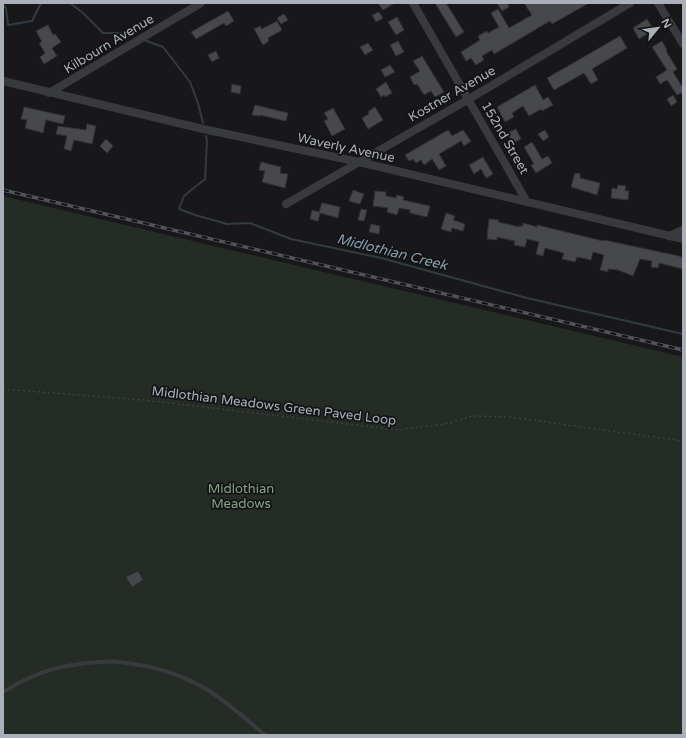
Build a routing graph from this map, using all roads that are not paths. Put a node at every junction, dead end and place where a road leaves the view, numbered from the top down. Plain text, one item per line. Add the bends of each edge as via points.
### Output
1 (201, 3) edge
2 (413, 3) edge
3 (630, 3) edge
4 (658, 3) edge
5 (683, 44) edge
6 (3, 81) edge
7 (49, 93) junction
8 (469, 99) junction
9 (359, 162) junction
10 (527, 202) junction
11 (286, 204) dead end
12 (683, 230) edge
13 (669, 236) junction
14 (683, 239) edge
15 (3, 692) edge
16 (265, 735) edge

1 - 7 street, Kilbourn Avenue
2 - 8 street, 152nd Street
3 - 8 street, Kostner Avenue
4 - 5 street
6 - 7 street, Waverly Avenue
7 - 9 street, Waverly Avenue
8 - 9 street, Kostner Avenue
8 - 10 street, 152nd Street
9 - 10 street, Waverly Avenue
9 - 11 street, Kostner Avenue
10 - 13 street, Waverly Avenue
12 - 13 street
13 - 14 street, Waverly Avenue
15 - 16 lane via 52,670 117,661 179,675 208,690

